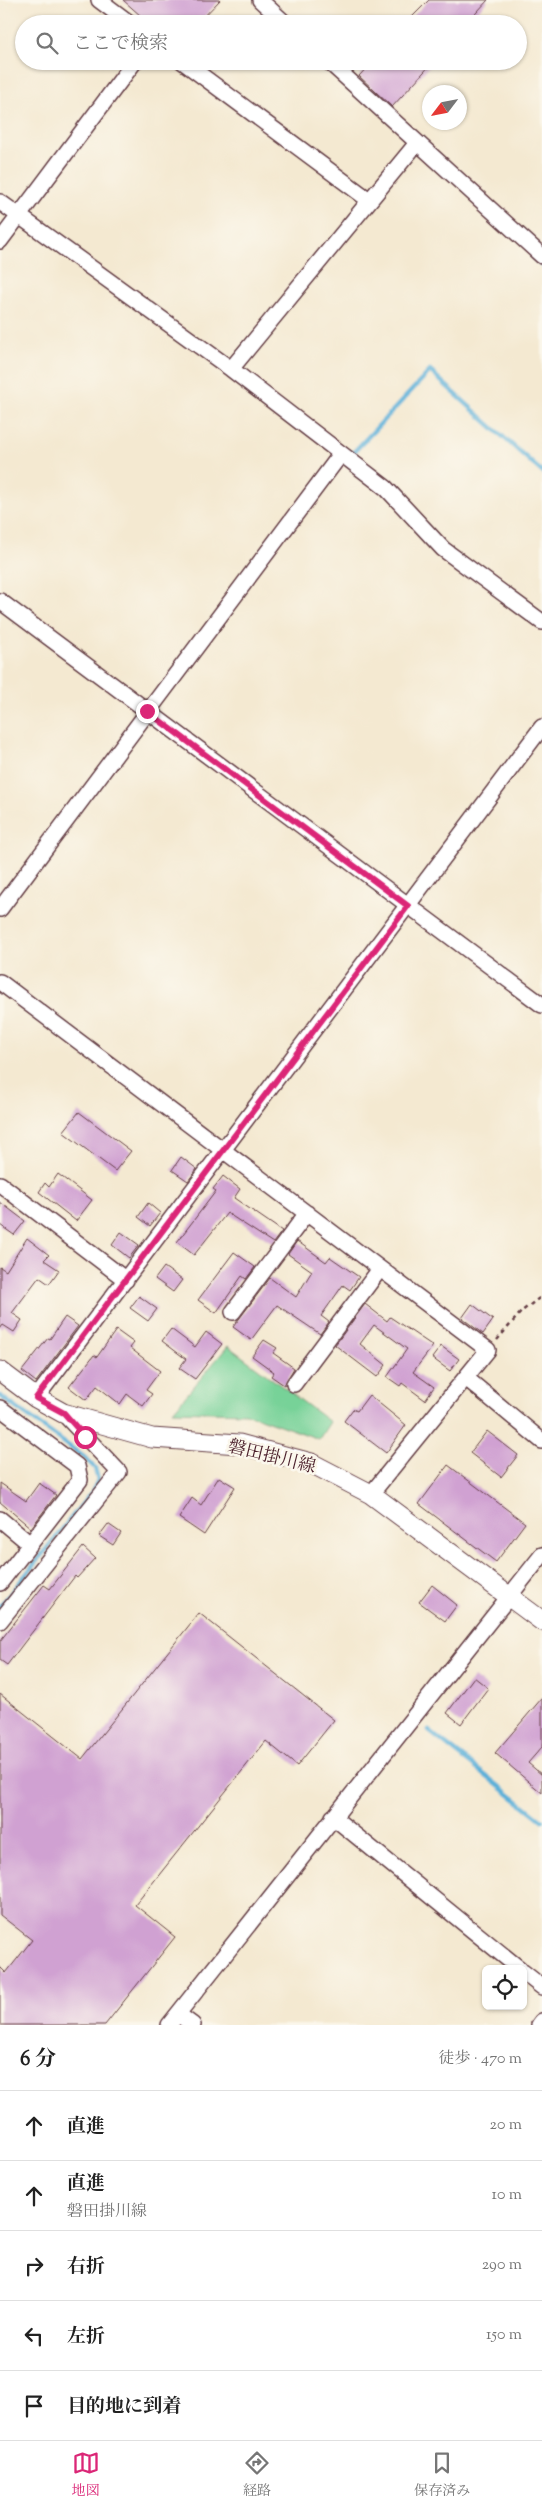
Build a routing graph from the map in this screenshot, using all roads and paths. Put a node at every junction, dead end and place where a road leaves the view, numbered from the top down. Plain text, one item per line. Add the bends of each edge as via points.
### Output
1 (99, 0) edge
2 (260, 0) edge
3 (119, 15) edge
4 (276, 15) edge
5 (128, 70) edge
6 (194, 70) edge
7 (338, 70) edge
8 (417, 143) junction
9 (369, 200) junction
10 (0, 202) edge
11 (19, 216) junction
12 (0, 241) edge
13 (542, 256) edge
14 (231, 369) junction
15 (341, 454) junction
16 (0, 601) edge
17 (542, 622) edge
18 (147, 711) junction
19 (542, 727) edge
20 (408, 906) junction
21 (0, 909) edge
22 (0, 982) edge
23 (542, 1004) edge
24 (224, 1150) junction
25 (0, 1184) edge
26 (307, 1214) junction
27 (380, 1269) junction
28 (126, 1280) junction
29 (542, 1296) edge
30 (233, 1312) dead end
31 (488, 1350) junction
32 (0, 1371) edge
33 (466, 1378) junction
34 (294, 1384) dead end
35 (36, 1398) junction
36 (0, 1408) edge
37 (64, 1413) junction
38 (542, 1441) edge
39 (371, 1494) junction
40 (0, 1518) edge
41 (30, 1544) junction
42 (542, 1555) edge
43 (0, 1583) edge
44 (510, 1596) junction
45 (0, 1621) edge
46 (542, 1621) edge
47 (333, 1817) junction
48 (515, 1965) edge
49 (527, 1975) edge
50 (542, 1987) edge
51 (174, 2019) edge
52 (542, 2021) edge
53 (193, 2025) edge
54 (539, 2025) edge

1 - 3 street
2 - 4 street
5 - 11 street
6 - 9 street
7 - 8 street
8 - 9 street
8 - 13 street
9 - 14 street
10 - 11 street
11 - 12 street
11 - 14 street
14 - 15 street
15 - 17 street via 386,488 443,549
15 - 18 street
16 - 18 street
18 - 20 street
18 - 21 street
19 - 20 street
20 - 23 street
20 - 24 street
22 - 24 street
24 - 26 street
24 - 28 street
25 - 28 street
26 - 27 street
26 - 30 street
27 - 31 street
27 - 34 street
28 - 35 street
29 - 31 path via 522,1311
31 - 33 street
32 - 35 main road, 磐田掛川線
33 - 38 street
33 - 39 street
35 - 37 main road, 磐田掛川線
36 - 41 street via 78,1466 80,1480
37 - 39 main road, 磐田掛川線 via 152,1438 239,1444 311,1462
37 - 45 street via 119,1472
39 - 44 main road, 磐田掛川線
40 - 41 street
41 - 43 street
42 - 44 street
44 - 46 main road, 磐田掛川線
44 - 47 street
47 - 48 street
47 - 51 street
49 - 50 street
51 - 53 street
52 - 54 street

